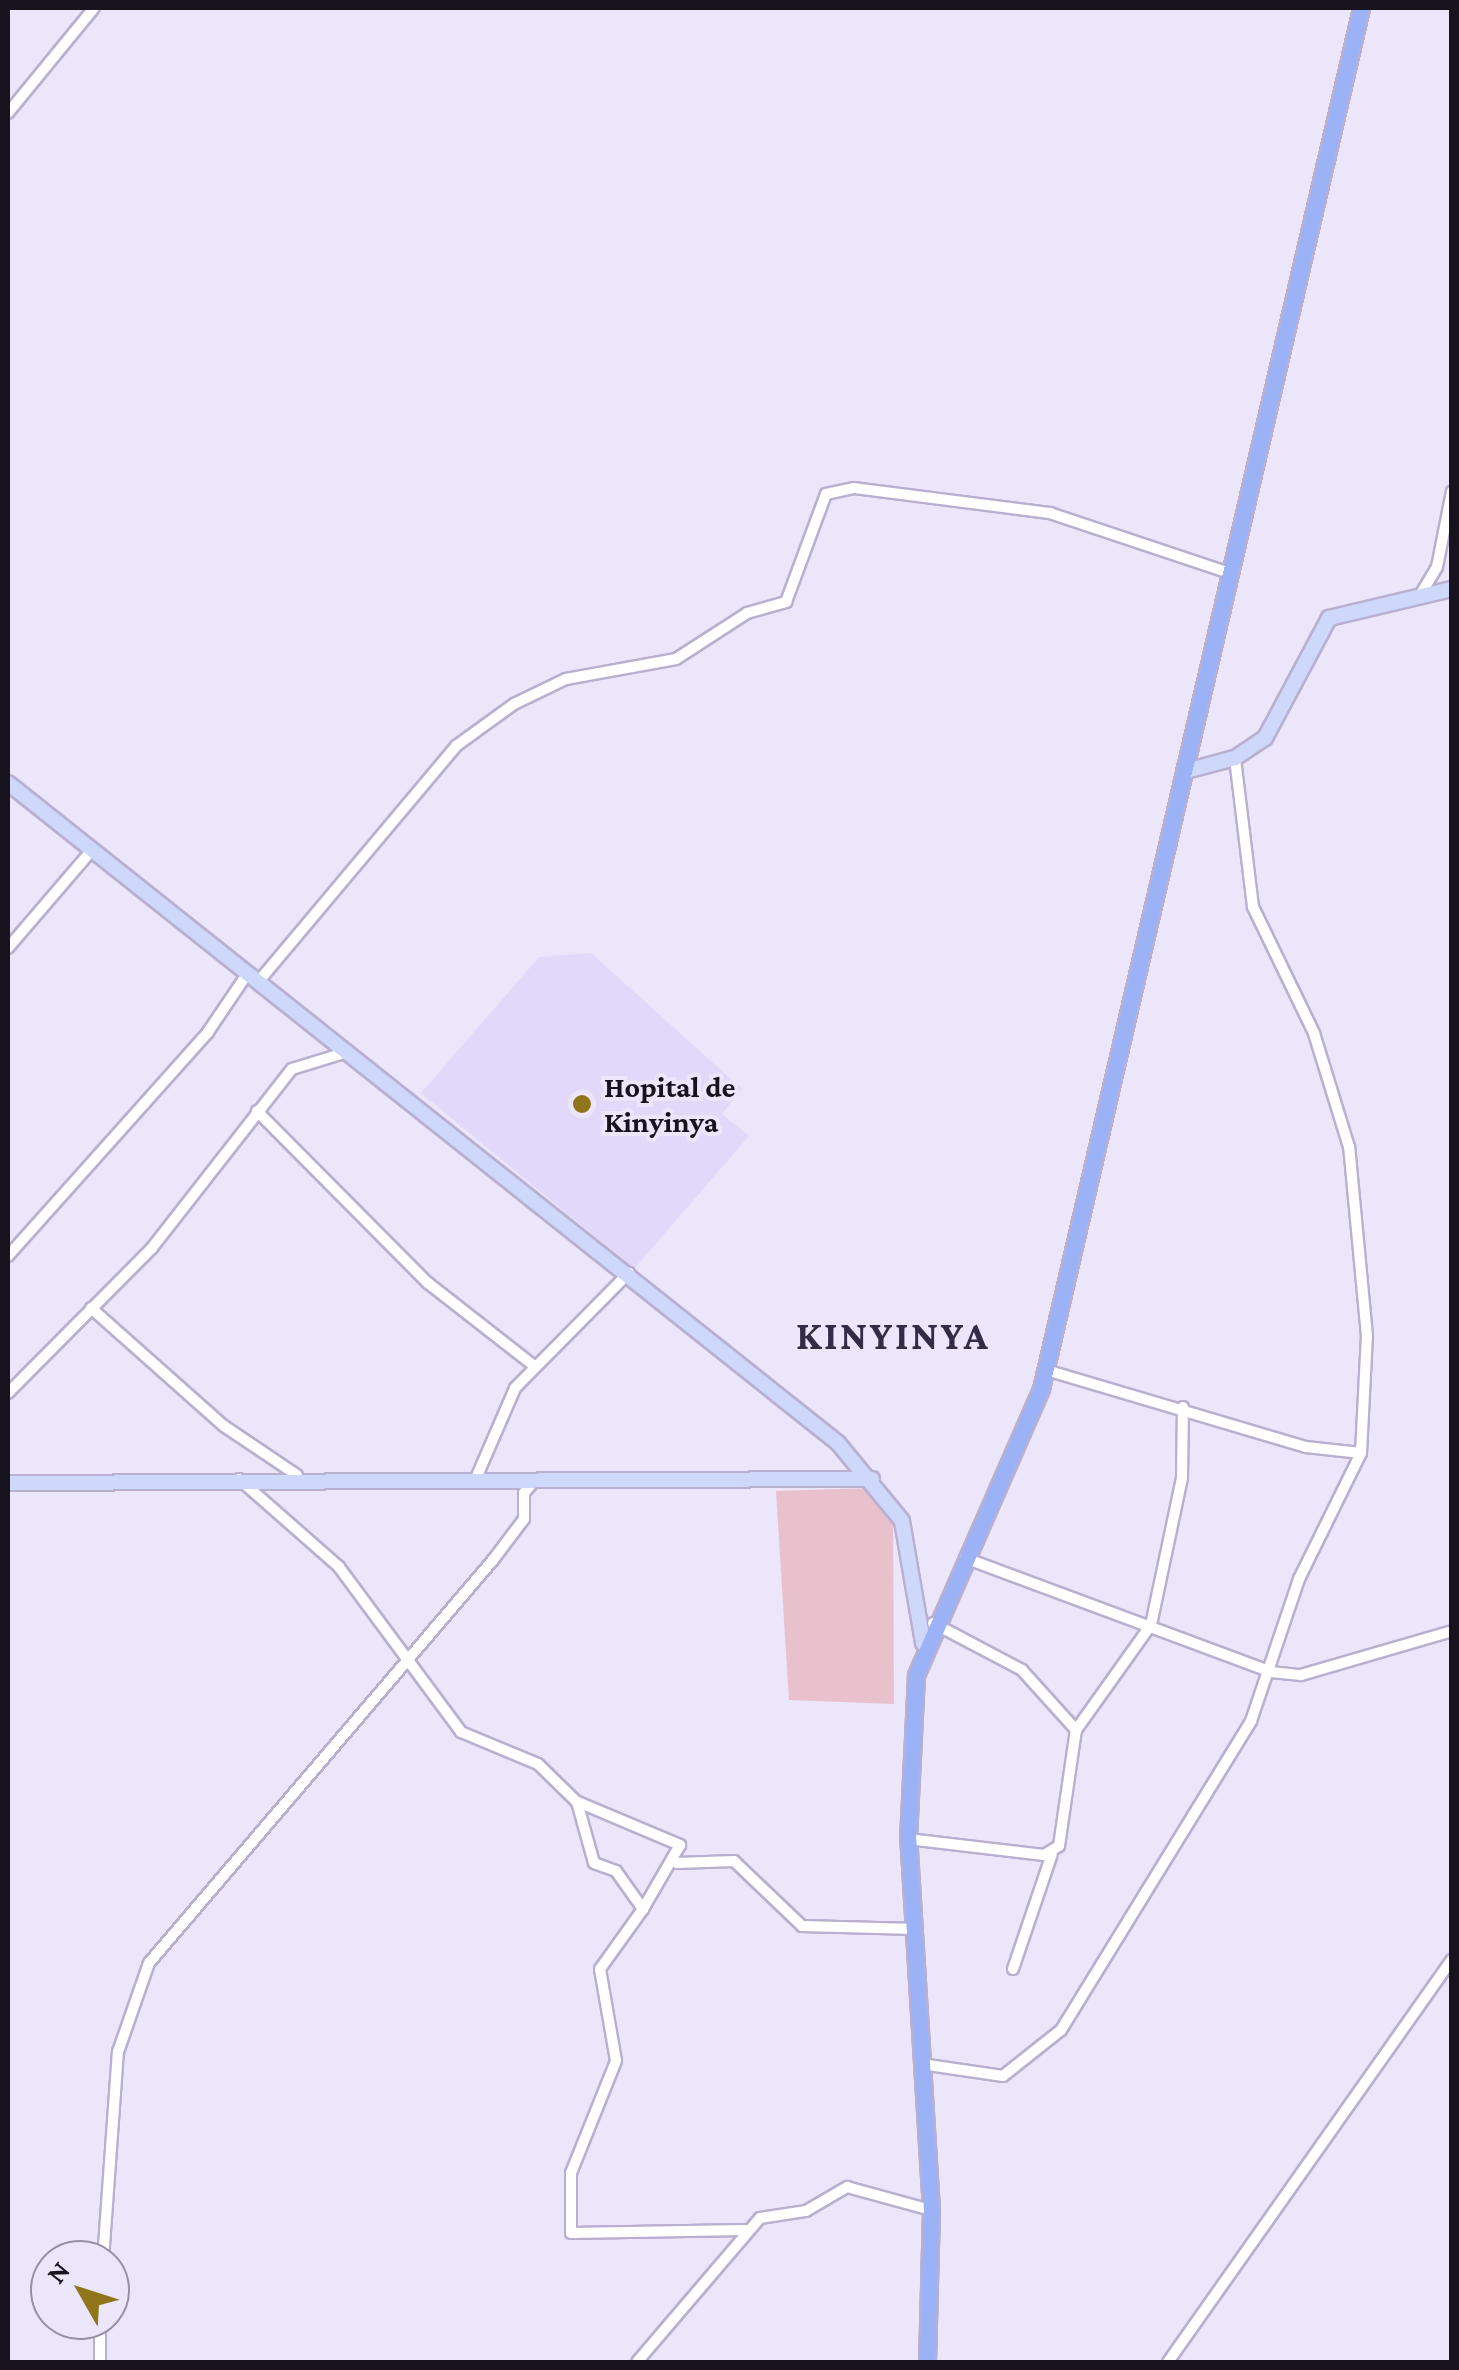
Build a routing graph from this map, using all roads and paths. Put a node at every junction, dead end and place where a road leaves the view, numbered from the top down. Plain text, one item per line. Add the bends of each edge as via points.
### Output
1 (94, 8) edge
2 (1360, 8) edge
3 (8, 113) edge
4 (1452, 491) edge
5 (1229, 573) junction
6 (1452, 590) edge
7 (1422, 592) junction
8 (1235, 758) junction
9 (1186, 771) junction
10 (8, 783) edge
11 (91, 851) junction
12 (8, 948) edge
13 (254, 977) junction
14 (342, 1054) junction
15 (257, 1112) junction
16 (8, 1256) edge
17 (629, 1272) junction
18 (91, 1308) junction
19 (533, 1364) junction
20 (1046, 1370) junction
21 (8, 1393) edge
22 (1184, 1407) junction
23 (1361, 1453) junction
24 (237, 1475) junction
25 (296, 1475) junction
26 (477, 1476) junction
27 (872, 1479) junction
28 (536, 1480) junction
29 (8, 1483) edge
30 (961, 1556) junction
31 (932, 1623) junction
32 (1151, 1625) junction
33 (1452, 1631) edge
34 (923, 1643) junction
35 (405, 1659) junction
36 (1271, 1672) junction
37 (1076, 1730) junction
38 (577, 1802) junction
39 (908, 1839) junction
40 (1052, 1854) junction
41 (678, 1864) junction
42 (643, 1909) junction
43 (916, 1929) junction
44 (1452, 1960) edge
45 (1013, 1968) dead end
46 (921, 2064) junction
47 (931, 2210) junction
48 (745, 2230) junction
49 (104, 2240) edge
50 (637, 2362) edge
51 (927, 2362) edge
52 (1168, 2362) edge

1 - 3 street
2 - 5 main road
4 - 7 street via 1437,567
5 - 9 main road
5 - 13 street via 1050,513 854,488 826,494 786,602 747,613 686,656 566,679 514,704 456,746
6 - 7 main road
7 - 8 main road via 1329,618 1281,718
8 - 9 main road
8 - 23 street via 1253,907 1314,1033 1349,1147 1368,1336
9 - 20 main road
10 - 11 main road
11 - 12 street
11 - 13 main road
13 - 14 main road
13 - 16 street
14 - 15 street via 292,1069
14 - 17 main road
15 - 18 street via 152,1248
15 - 19 street via 428,1283
17 - 19 street via 584,1325
17 - 27 main road
18 - 21 street
18 - 25 street via 224,1426
19 - 26 street
20 - 22 street
20 - 30 main road
22 - 23 street via 1306,1447
22 - 32 street via 1182,1478
23 - 36 street via 1299,1579
24 - 25 main road
24 - 29 main road
24 - 35 street via 339,1568
25 - 26 main road
26 - 28 main road
27 - 28 main road
27 - 34 main road via 913,1554
28 - 35 street via 510,1538
30 - 31 main road
30 - 32 street
31 - 34 main road
31 - 37 street via 1022,1670
32 - 36 street
32 - 37 street
33 - 36 street via 1301,1675
34 - 39 main road via 909,1722
35 - 38 street via 461,1732 538,1764
35 - 49 street via 150,1963 116,2066
36 - 46 street via 1251,1721 1061,2030 1003,2076
37 - 40 street via 1068,1822
38 - 41 street via 680,1845
38 - 42 street via 594,1864 616,1871
39 - 40 street
39 - 43 main road
40 - 45 street
41 - 42 street
41 - 43 street via 734,1861 802,1926
42 - 48 street via 600,1969 616,2062 571,2172 572,2232
43 - 46 main road
44 - 52 street
46 - 47 main road
47 - 48 street via 847,2187
47 - 51 main road
48 - 50 street

